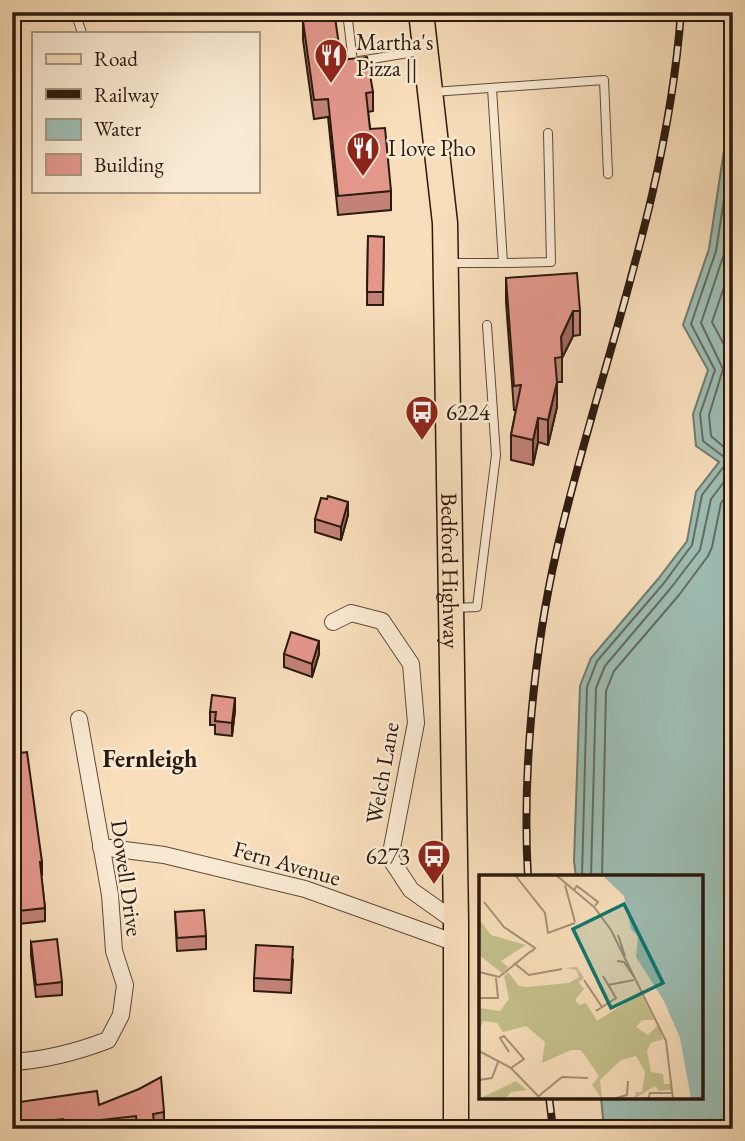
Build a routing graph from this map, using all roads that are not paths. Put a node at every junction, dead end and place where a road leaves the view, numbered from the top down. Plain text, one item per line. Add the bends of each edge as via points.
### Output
1 (75, 12) edge
2 (347, 12) edge
3 (421, 12) edge
4 (82, 32) edge
5 (426, 51) junction
6 (492, 88) junction
7 (430, 92) junction
8 (548, 133) dead end
9 (608, 174) dead end
10 (445, 263) junction
11 (503, 263) junction
12 (486, 325) dead end
13 (451, 608) junction
14 (333, 622) dead end
15 (79, 719) dead end
16 (101, 847) junction
17 (456, 932) junction
18 (12, 1062) edge
19 (456, 1129) edge

1 - 4 lane
2 - 5 lane via 353,62
3 - 5 main road, Bedford Highway
5 - 7 main road, Bedford Highway
6 - 7 lane
6 - 9 lane via 604,80
6 - 11 lane
7 - 10 main road, Bedford Highway
8 - 11 lane via 551,262
10 - 11 lane
10 - 13 main road, Bedford Highway
12 - 13 lane via 496,455 477,607
13 - 17 main road, Bedford Highway
14 - 17 street, Welch Lane via 351,613 382,621 411,664 416,723 390,858 411,890
15 - 16 street, Dowell Drive
16 - 17 street, Fern Avenue via 164,855
16 - 18 street, Dowell Drive via 114,951 125,985 121,1015 108,1040 42,1060
17 - 19 main road, Bedford Highway

